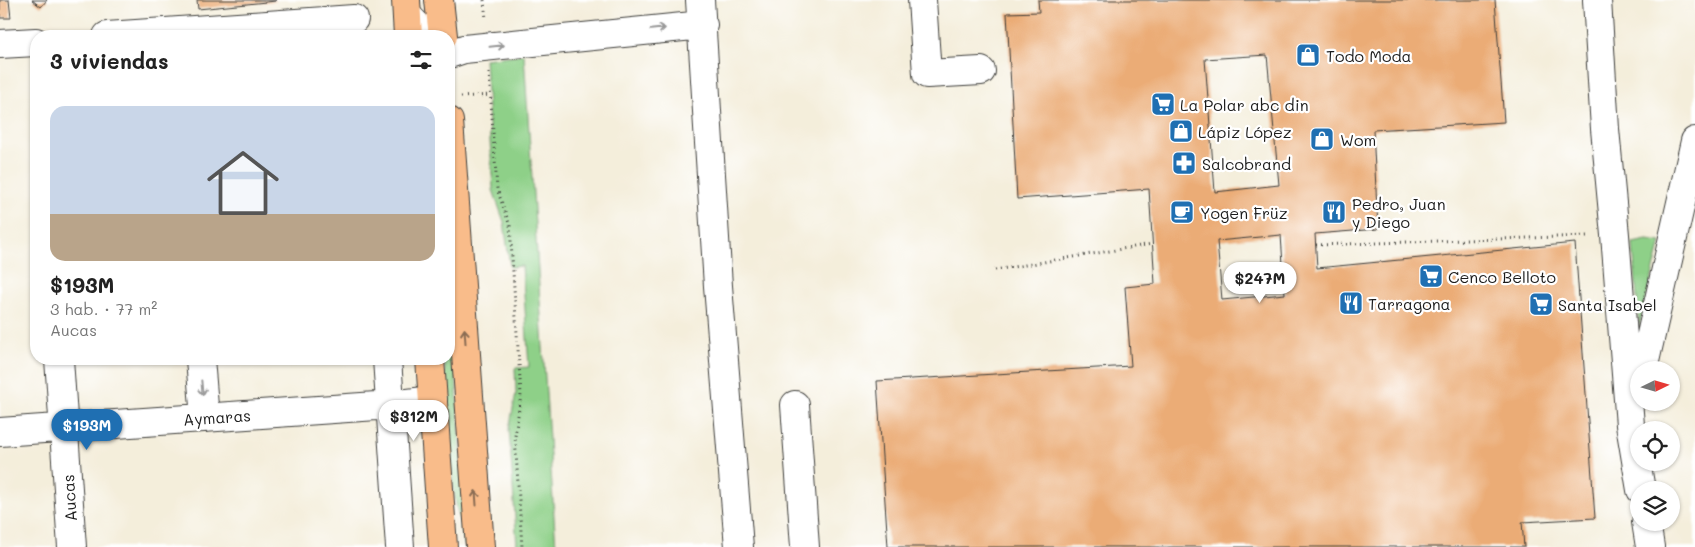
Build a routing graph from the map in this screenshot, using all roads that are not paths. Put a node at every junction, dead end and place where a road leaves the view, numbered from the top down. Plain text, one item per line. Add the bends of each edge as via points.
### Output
1 (440, 0) edge
2 (922, 0) edge
3 (1597, 0) edge
4 (702, 13) edge
5 (407, 17) edge
6 (355, 18) edge
7 (222, 30) edge
8 (421, 30) edge
9 (442, 30) edge
10 (30, 43) edge
11 (0, 44) edge
12 (455, 52) edge
13 (981, 71) dead end
14 (455, 141) edge
15 (1695, 141) edge
16 (1645, 361) edge
17 (59, 365) edge
18 (201, 365) edge
19 (388, 365) edge
20 (430, 365) edge
21 (433, 400) junction
22 (391, 405) junction
23 (795, 406) dead end
24 (205, 418) junction
25 (1630, 425) edge
26 (64, 427) junction
27 (0, 432) edge
28 (1643, 531) edge
29 (1647, 531) edge
30 (72, 547) edge
31 (400, 547) edge
32 (442, 547) edge
33 (480, 547) edge
34 (739, 547) edge
35 (805, 547) edge
36 (1640, 547) edge
37 (1650, 547) edge

1 - 9 main road
2 - 13 street via 928,74
3 - 25 street
12 -> 4 street
4 - 34 street via 718,286
5 - 8 street
6 - 7 street
10 - 11 street
33 -> 14 main road
15 - 16 street
17 - 26 street, Aucas
18 -> 24 street
19 - 22 street
20 - 21 main road
21 - 22 street, Aymaras
21 - 32 main road
22 - 24 street, Aymaras
22 - 31 street
23 - 35 street
24 - 26 street, Aymaras
26 - 27 street, Aymaras
26 - 30 street, Aucas
28 - 36 street
29 - 37 street

